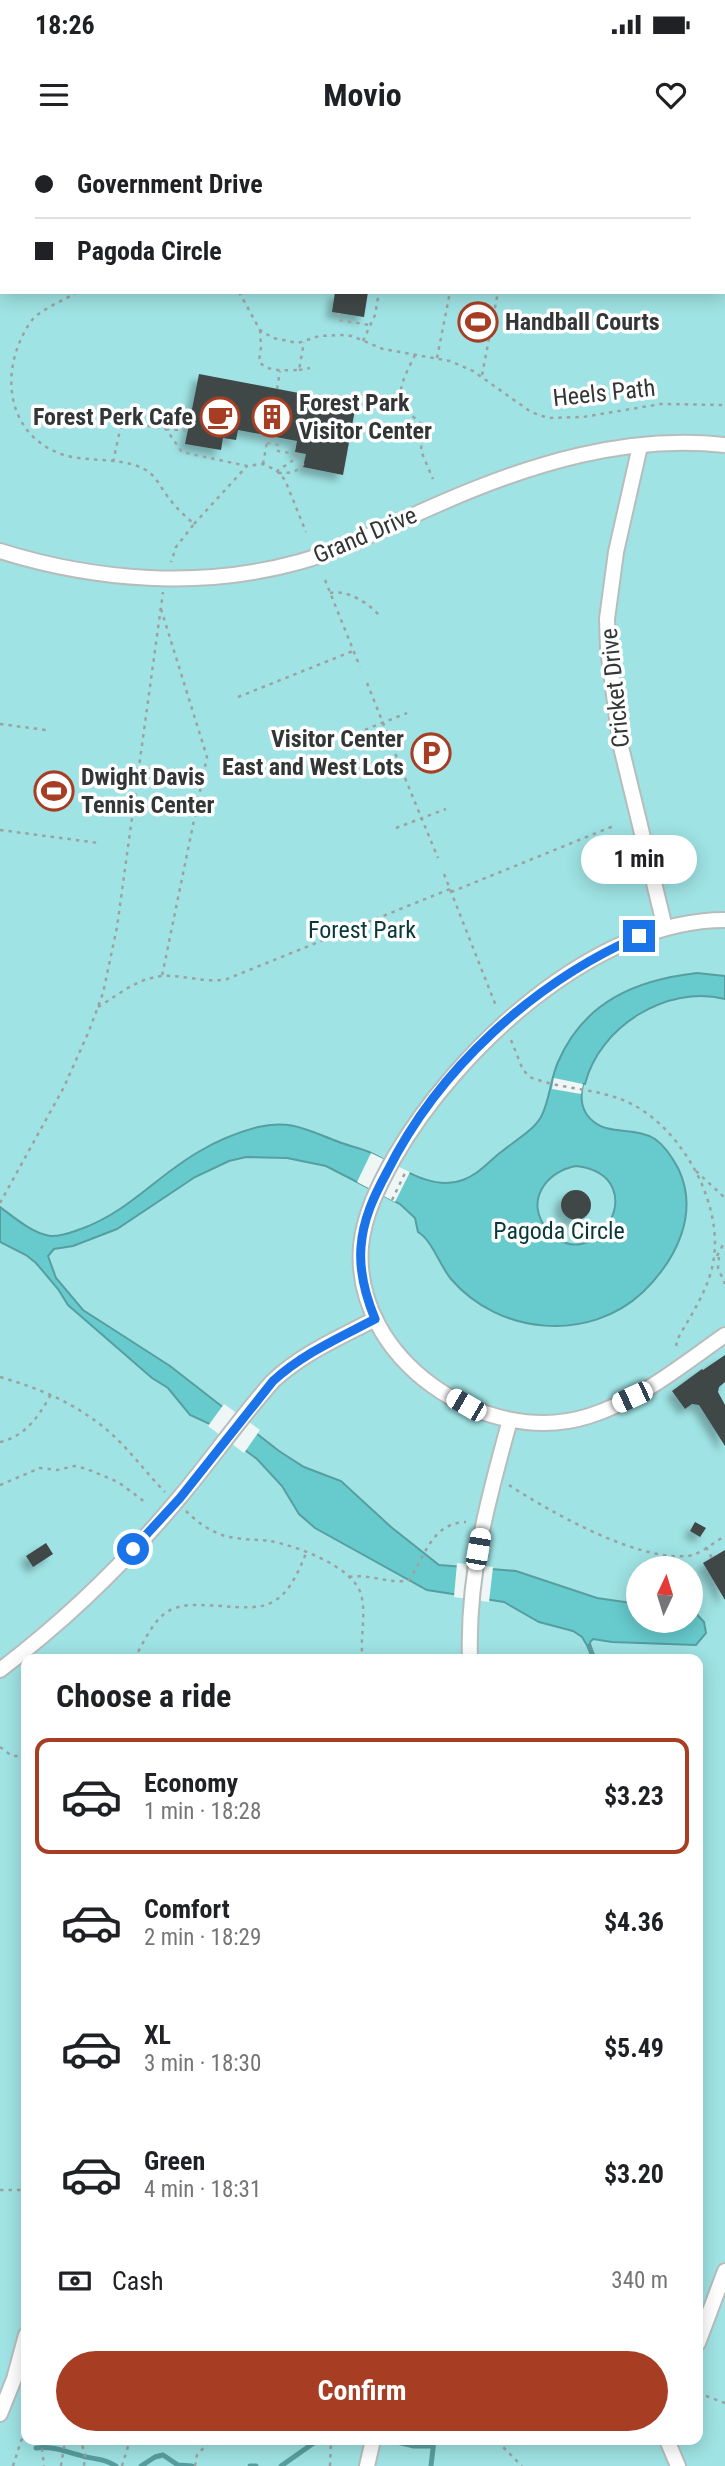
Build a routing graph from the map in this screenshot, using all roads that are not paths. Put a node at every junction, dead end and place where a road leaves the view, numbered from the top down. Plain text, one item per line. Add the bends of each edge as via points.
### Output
1 (725, 445) edge
2 (640, 446) junction
3 (0, 551) edge
4 (725, 920) edge
5 (665, 928) junction
6 (375, 1319) junction
7 (725, 1335) edge
8 (510, 1420) junction
9 (470, 1654) edge
10 (0, 1670) edge
11 (725, 2271) edge
12 (703, 2330) edge
13 (21, 2353) edge
14 (0, 2414) edge
15 (372, 2445) edge
16 (669, 2445) edge
17 (367, 2466) edge
18 (678, 2466) edge

1 - 2 street, Grand Drive
2 - 3 street, Grand Drive via 561,459 516,473 341,548 250,573 187,579 132,576
2 - 5 street, Cricket Drive via 616,552 608,650 621,747
4 - 5 street
5 - 6 street via 598,956 537,997 479,1045 412,1126 376,1192 363,1229 361,1260
6 - 8 street via 420,1377 466,1405
6 - 10 street via 311,1352 273,1381 180,1498 120,1564
7 - 8 street via 655,1384 608,1409 566,1421
8 - 9 street via 476,1562
11 - 12 street
13 - 14 street
15 - 17 street
16 - 18 street

